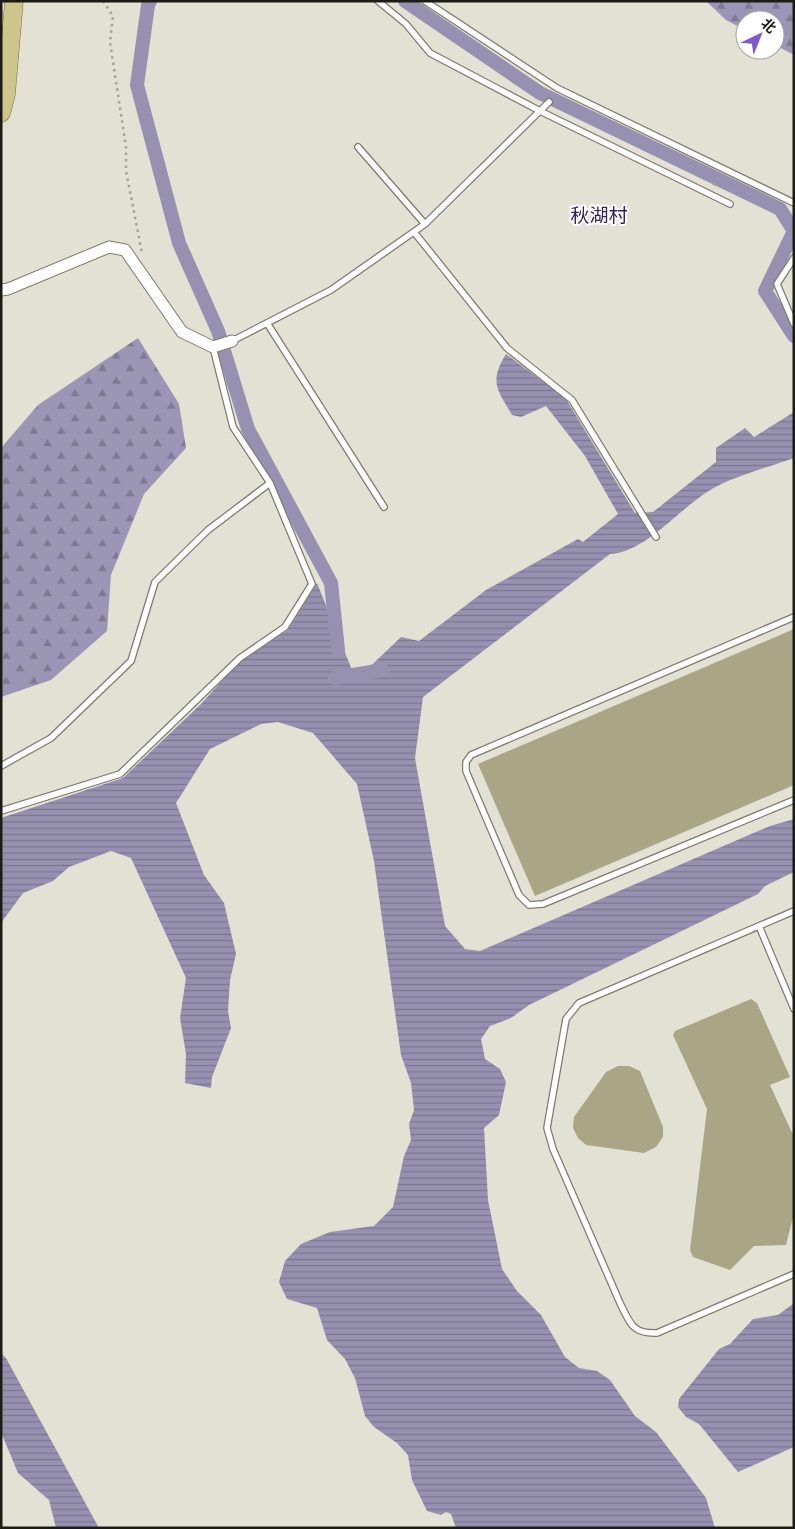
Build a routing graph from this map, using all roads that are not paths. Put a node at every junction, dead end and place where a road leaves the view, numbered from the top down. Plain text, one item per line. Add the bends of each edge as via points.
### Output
1 (14, 1) edge
2 (378, 1) edge
3 (426, 1) edge
4 (549, 102) dead end
5 (540, 111) junction
6 (1, 113) edge
7 (358, 147) dead end
8 (794, 203) edge
9 (730, 204) dead end
10 (425, 224) junction
11 (414, 232) junction
12 (794, 258) edge
13 (1, 290) edge
14 (268, 323) junction
15 (794, 324) edge
16 (232, 341) joint
17 (213, 346) junction
18 (270, 483) junction
19 (384, 507) dead end
20 (656, 537) dead end
21 (794, 617) edge
22 (1, 766) edge
23 (794, 800) edge
24 (1, 811) edge
25 (794, 911) edge
26 (758, 926) junction
27 (794, 1009) edge
28 (794, 1274) edge

1 - 6 main road via 6,94
2 - 5 lane via 406,24 430,53
3 - 8 lane via 557,88
4 - 5 lane
5 - 9 lane
5 - 10 lane
7 - 10 lane
10 - 11 lane
11 - 14 lane via 330,290
11 - 20 lane via 508,348 572,400
12 - 15 lane via 777,284
13 - 17 street via 109,247 125,250 182,332
14 - 16 lane
14 - 19 lane
16 - 17 street
17 - 18 lane via 233,427
18 - 22 lane via 208,530 155,582 131,661 51,738
18 - 24 lane via 312,584 285,627 240,658 120,774
21 - 23 lane via 471,755 466,762 466,771 519,896 529,905 543,904
25 - 26 lane
26 - 27 lane
26 - 28 lane via 579,1003 566,1019 547,1128 553,1149 620,1303 631,1326 642,1334 657,1333

